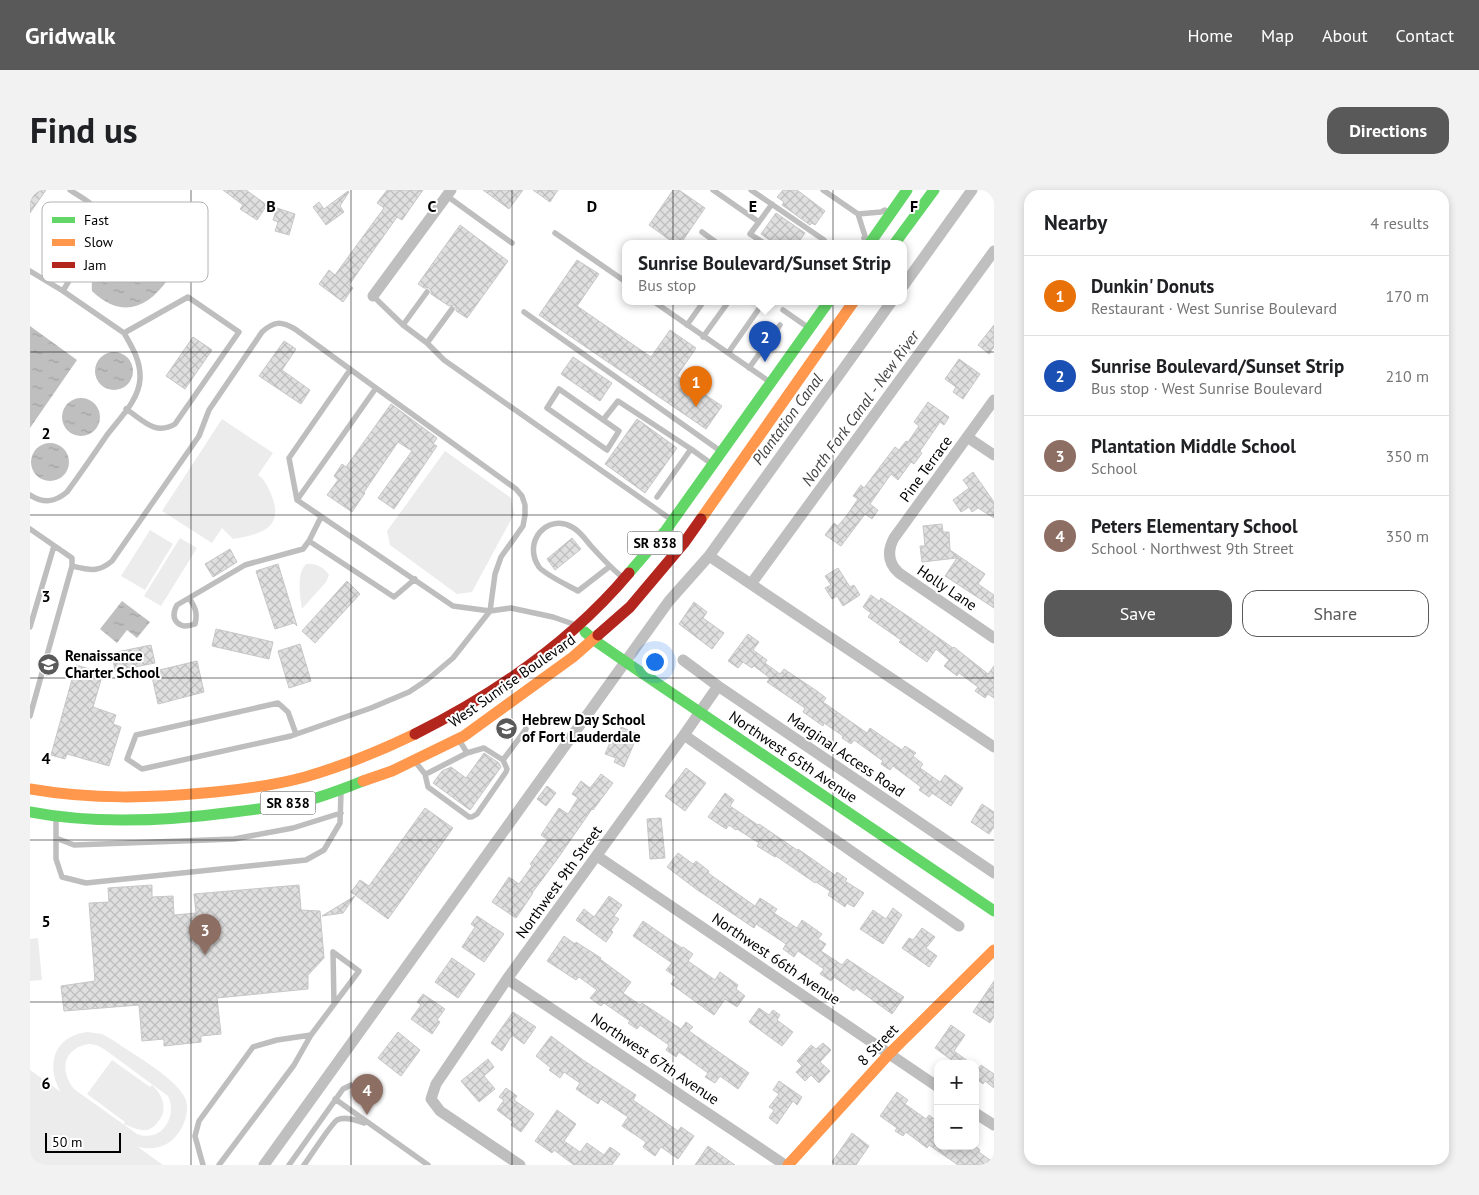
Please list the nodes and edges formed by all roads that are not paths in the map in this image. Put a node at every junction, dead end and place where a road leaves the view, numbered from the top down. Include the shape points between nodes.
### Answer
1 (70, 190) edge
2 (713, 190) edge
3 (751, 190) edge
4 (823, 190) edge
5 (907, 190) edge
6 (934, 190) edge
7 (449, 193) edge
8 (86, 202) edge
9 (772, 204) junction
10 (898, 204) junction
11 (858, 214) junction
12 (759, 222) junction
13 (556, 232) dead end
14 (702, 232) dead end
15 (714, 240) edge
16 (759, 240) edge
17 (824, 240) dead end
18 (864, 240) edge
19 (872, 240) edge
20 (897, 240) edge
21 (512, 243) dead end
22 (30, 272) edge
23 (42, 279) edge
24 (622, 279) edge
25 (47, 282) edge
26 (68, 282) edge
27 (63, 291) junction
28 (427, 292) dead end
29 (373, 296) joint
30 (659, 305) edge
31 (701, 305) edge
32 (726, 305) edge
33 (826, 305) edge
34 (851, 305) edge
35 (452, 309) dead end
36 (758, 310) dead end
37 (783, 310) dead end
38 (524, 312) dead end
39 (403, 325) junction
40 (687, 325) junction
41 (780, 326) dead end
42 (810, 328) junction
43 (124, 333) junction
44 (703, 337) junction
45 (427, 343) junction
46 (728, 353) junction
47 (749, 368) junction
48 (350, 370) junction
49 (771, 383) junction
50 (376, 388) junction
51 (994, 400) edge
52 (126, 409) junction
53 (604, 420) junction
54 (967, 437) junction
55 (691, 450) junction
56 (722, 452) junction
57 (994, 455) edge
58 (713, 465) junction
59 (30, 495) edge
60 (657, 497) dead end
61 (297, 500) junction
62 (321, 516) junction
63 (673, 520) junction
64 (30, 530) edge
65 (309, 542) junction
66 (54, 546) junction
67 (890, 558) joint
68 (72, 566) junction
69 (610, 567) junction
70 (415, 579) junction
71 (624, 579) junction
72 (189, 598) junction
73 (490, 611) junction
74 (578, 626) junction
75 (30, 627) edge
76 (994, 638) edge
77 (594, 640) junction
78 (683, 660) dead end
79 (718, 686) junction
80 (486, 694) junction
81 (700, 712) junction
82 (30, 716) edge
83 (526, 729) dead end
84 (296, 734) junction
85 (684, 735) junction
86 (459, 738) junction
87 (467, 753) junction
88 (414, 760) junction
89 (503, 760) junction
90 (425, 774) junction
91 (30, 789) edge
92 (342, 789) junction
93 (58, 794) junction
94 (30, 812) edge
95 (340, 813) junction
96 (56, 816) junction
97 (56, 838) junction
98 (597, 856) junction
99 (994, 873) edge
100 (994, 911) edge
101 (960, 926) dead end
102 (994, 950) edge
103 (507, 979) junction
104 (334, 1004) junction
105 (311, 1036) junction
106 (889, 1054) junction
107 (934, 1084) edge
108 (351, 1085) dead end
109 (335, 1099) junction
110 (979, 1116) edge
111 (369, 1124) junction
112 (994, 1126) edge
113 (203, 1165) edge
114 (219, 1165) edge
115 (289, 1165) edge
116 (304, 1165) edge
117 (428, 1165) edge
118 (520, 1165) edge
119 (786, 1165) edge

1 - 8 lane
2 - 12 lane
3 - 9 lane
4 - 11 lane
5 - 10 main road
6 - 20 main road
7 - 21 lane
7 - 29 street
9 - 12 lane
9 - 17 lane
10 - 11 lane via 881,212
10 - 19 main road
11 - 18 lane
12 - 16 lane via 750,234
13 - 24 lane
14 - 15 lane
22 - 23 lane
25 - 27 lane
26 - 27 lane
27 - 43 lane
28 - 39 lane
29 - 39 lane
30 - 40 lane
31 - 40 lane
32 - 44 lane
33 - 42 main road, West Sunrise Boulevard / SR 838
34 - 77 main road, West Sunrise Boulevard / SR 838 via 684,543 630,607
35 - 45 lane
36 - 46 lane
37 - 42 lane
38 - 56 lane
39 - 45 lane
40 - 44 lane
41 - 47 lane
42 - 49 main road, West Sunrise Boulevard / SR 838
43 - 52 lane via 139,363 140,380 137,392
43 - 52 lane via 188,297 239,332 175,424 156,429
44 - 46 lane
45 - 63 lane via 444,360
46 - 47 lane
47 - 49 lane
48 - 50 lane
48 - 61 lane via 289,458
48 - 68 lane via 287,324 270,324 209,410 199,436 112,560 96,570
49 - 56 main road, West Sunrise Boulevard / SR 838
50 - 61 lane
50 - 73 lane via 522,496 525,506 523,526 501,557
51 - 54 street, Pine Terrace
52 - 59 lane via 67,492 60,498 43,502
53 - 53 lane via 559,389 547,408 607,450 619,430
53 - 55 lane via 618,401
54 - 57 street
54 - 67 street, Pine Terrace via 894,538
55 - 58 lane
55 - 60 lane
56 - 58 main road, West Sunrise Boulevard / SR 838
58 - 63 main road, West Sunrise Boulevard / SR 838
61 - 62 lane
62 - 65 lane
62 - 70 lane
63 - 71 main road, West Sunrise Boulevard / SR 838
64 - 66 lane
65 - 70 lane via 394,598
65 - 72 lane via 303,549 245,565
66 - 68 lane via 72,558
66 - 75 lane
67 - 76 street, Holly Lane via 899,573
68 - 82 lane
69 - 69 lane via 579,531 562,523 543,529 533,544 533,555 541,569 578,591
69 - 71 lane
70 - 73 lane via 453,606
71 - 74 main road, West Sunrise Boulevard / SR 838
72 - 72 lane via 177,605 173,612 179,625 187,627 195,624 197,616
73 - 74 lane via 511,608
73 - 84 lane via 453,658 409,692
74 - 77 main road, Northwest 65th Avenue
74 - 80 main road, West Sunrise Boulevard / SR 838 via 515,676
77 - 81 main road, Northwest 65th Avenue
77 - 86 main road, West Sunrise Boulevard / SR 838
78 - 79 street, Marginal Access Road
79 - 81 street, Northwest 9th Street
79 - 99 street, Marginal Access Road
80 - 88 main road via 476,711 423,740
80 - 93 main road, West Sunrise Boulevard / SR 838 via 452,716 382,750 305,777 254,788 185,795 115,798
81 - 85 street, Northwest 9th Street
81 - 100 main road, Northwest 65th Avenue
83 - 89 lane
84 - 84 lane via 142,769 127,759 136,735 278,702 288,712
85 - 98 street, Northwest 9th Street
85 - 101 street
86 - 87 lane
86 - 88 main road, West Sunrise Boulevard / SR 838
87 - 89 lane via 484,748
87 - 90 lane
88 - 90 lane
88 - 92 main road, West Sunrise Boulevard / SR 838
89 - 90 lane via 506,772 472,818 428,787
91 - 93 main road, West Sunrise Boulevard / SR 838
92 - 95 lane
92 - 96 main road, West Sunrise Boulevard / SR 838 via 316,798 260,809 192,818 116,821
93 - 96 main road
94 - 96 main road, West Sunrise Boulevard / SR 838
95 - 97 lane via 293,828 234,839 74,845
95 - 97 lane via 340,823 324,850 306,860 86,883 62,877 56,859
96 - 97 lane
98 - 103 street, Northwest 9th Street
98 - 106 street, Northwest 66th Avenue
102 - 106 main road, 8 Street
103 - 118 street, Northwest 9th Street via 436,1084 431,1099 440,1111
103 - 119 street, Northwest 67th Avenue
104 - 104 lane via 332,968 333,952 359,971
104 - 105 lane
105 - 113 lane via 253,1047 199,1121 195,1136
105 - 114 lane via 294,1065
106 - 107 street, Northwest 66th Avenue
106 - 119 main road, 8 Street
108 - 109 lane
109 - 111 lane
109 - 115 lane
110 - 112 street
111 - 116 lane via 349,1118 337,1120
111 - 117 lane

